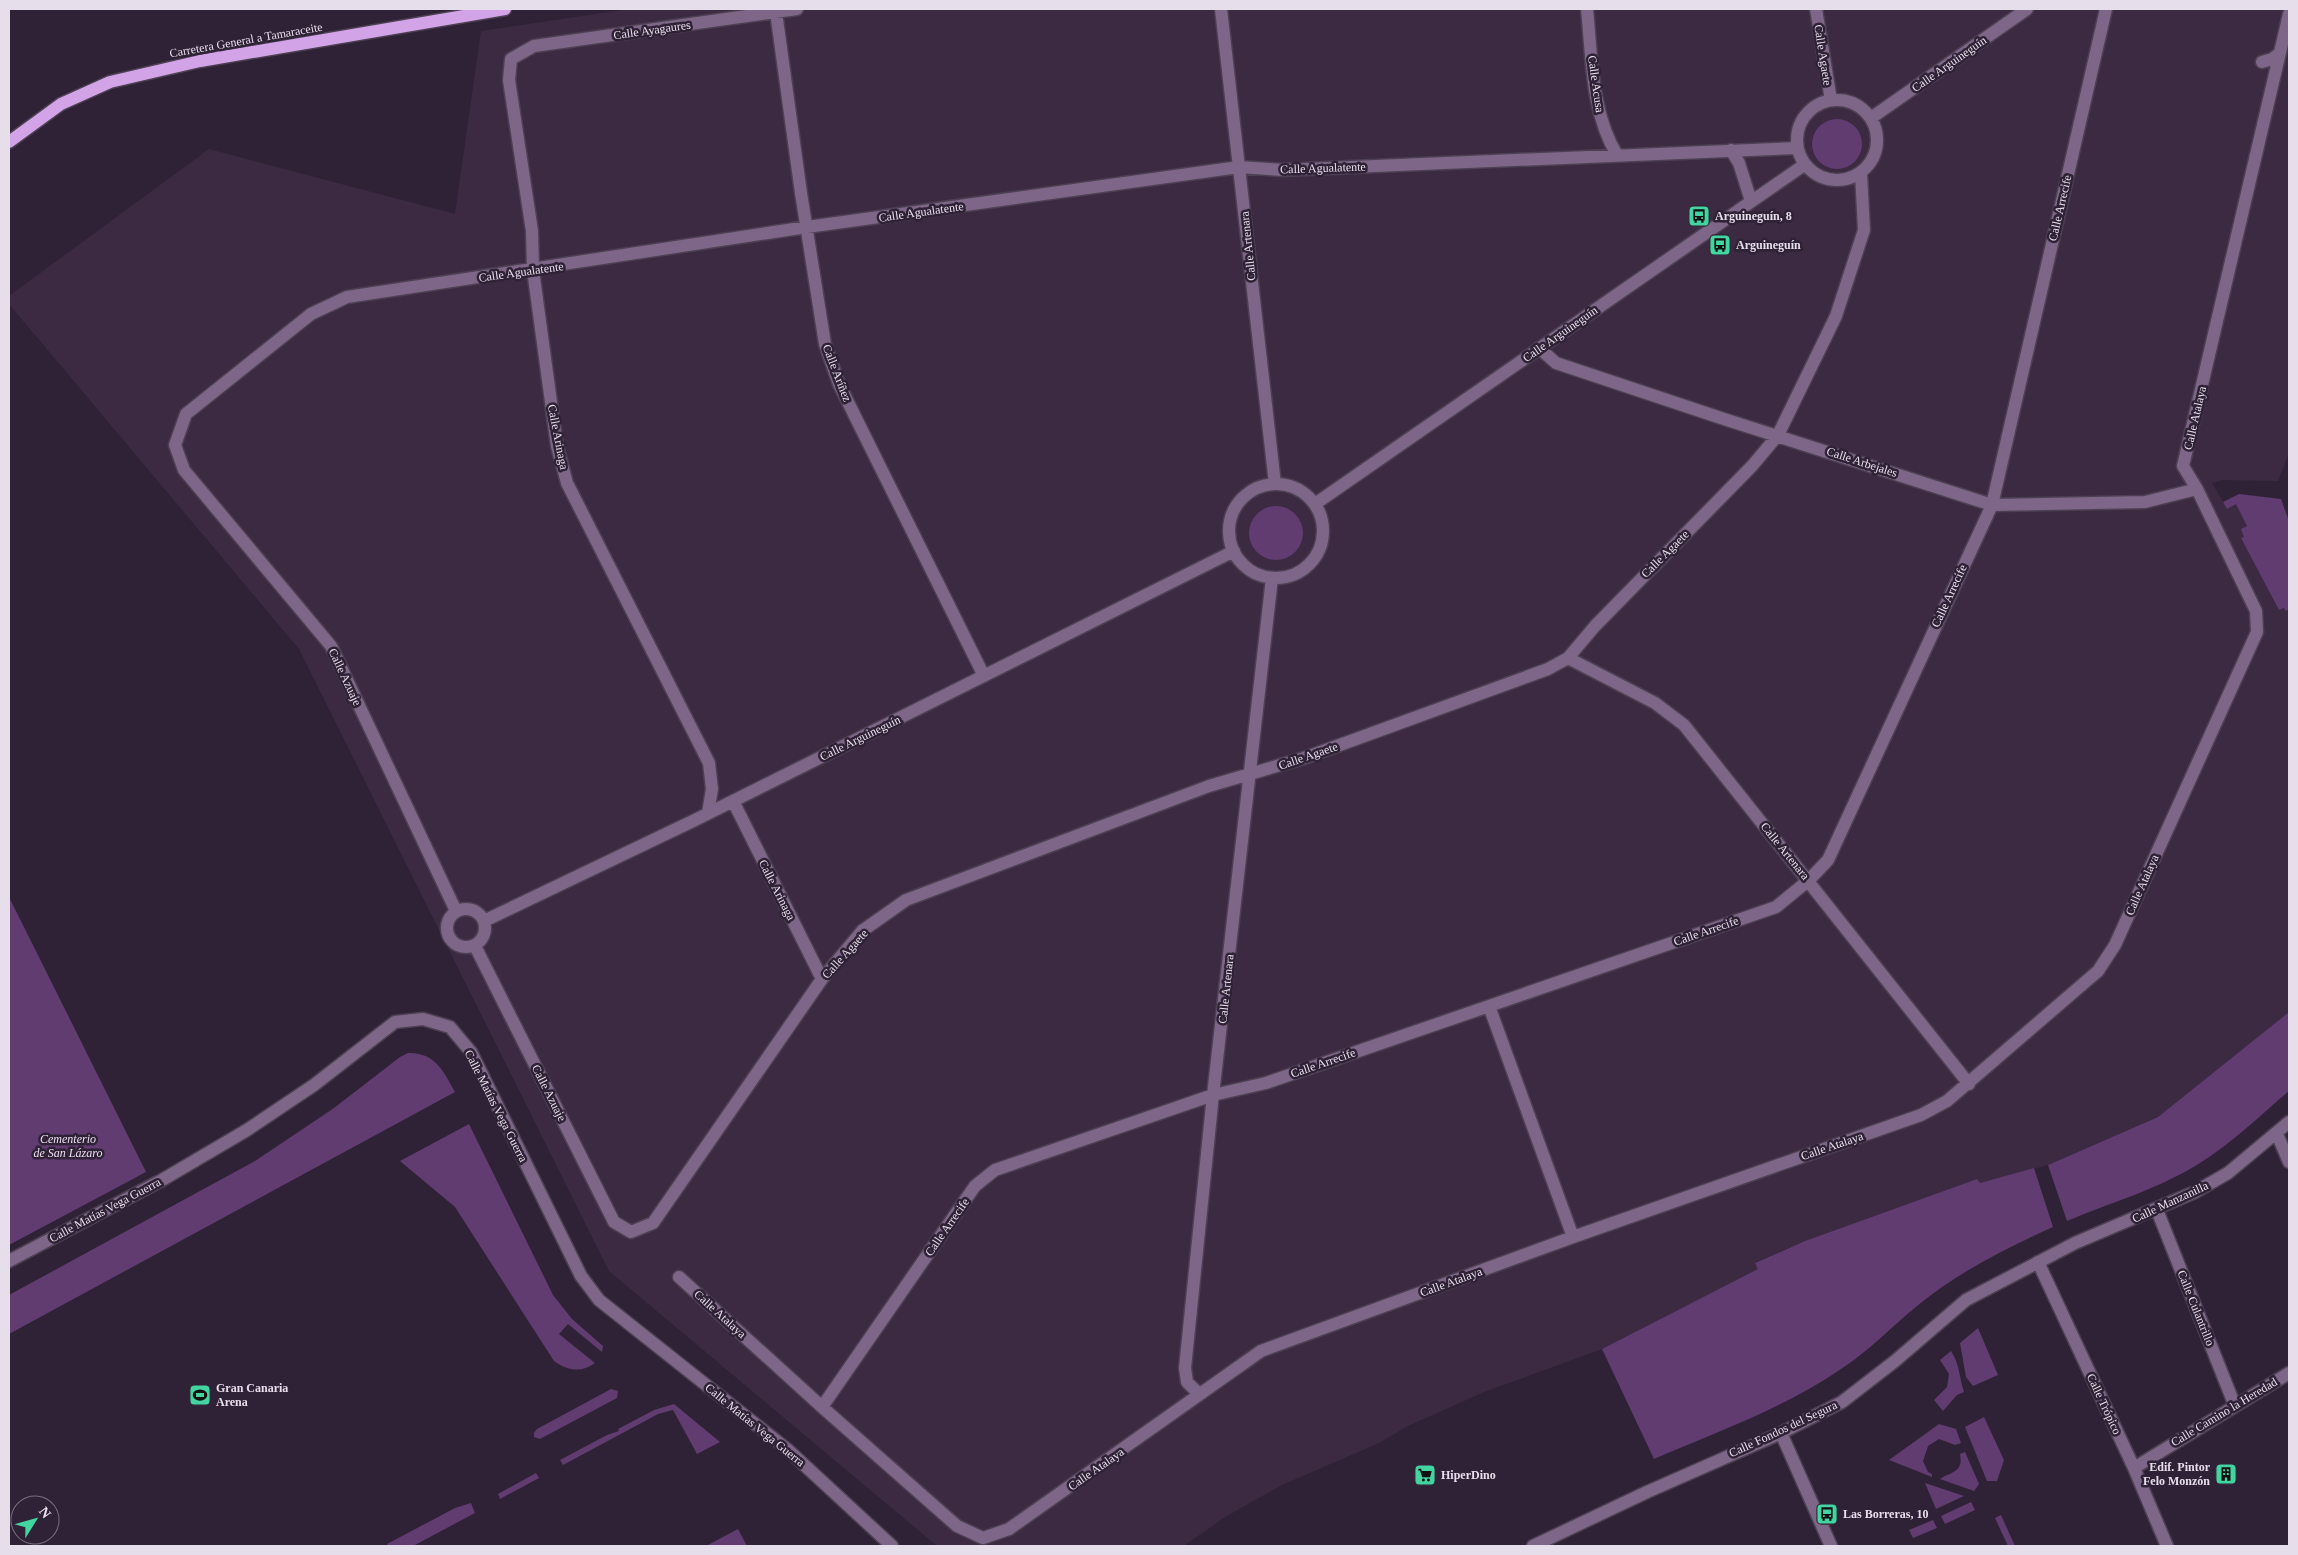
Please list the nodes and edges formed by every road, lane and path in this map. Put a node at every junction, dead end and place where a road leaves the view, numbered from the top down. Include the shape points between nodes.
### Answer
1 (504, 9) edge
2 (797, 9) edge
3 (1221, 9) edge
4 (1587, 9) edge
5 (1816, 9) edge
6 (2026, 9) edge
7 (2106, 9) edge
8 (776, 12) junction
9 (2289, 14) edge
10 (2280, 53) junction
11 (511, 59) joint
12 (2262, 62) dead end
13 (1831, 100) junction
14 (1871, 118) junction
15 (9, 142) edge
16 (1797, 148) junction
17 (1731, 150) junction
18 (1617, 155) junction
19 (1804, 165) junction
20 (1239, 167) junction
21 (1861, 173) junction
22 (1751, 201) junction
23 (807, 227) junction
24 (533, 270) junction
25 (1539, 348) junction
26 (1778, 435) junction
27 (175, 445) joint
28 (1275, 484) junction
29 (2197, 489) junction
30 (1315, 504) junction
31 (1992, 505) junction
32 (1234, 551) junction
33 (1272, 578) junction
34 (1568, 658) junction
35 (984, 676) junction
36 (1250, 775) junction
37 (733, 801) junction
38 (708, 813) junction
39 (1809, 880) junction
40 (456, 911) junction
41 (484, 921) junction
42 (475, 946) junction
43 (822, 979) junction
44 (1489, 1006) junction
45 (1969, 1084) junction
46 (1213, 1095) junction
47 (2289, 1122) edge
48 (2277, 1134) junction
49 (2289, 1162) edge
50 (2157, 1210) junction
51 (631, 1232) joint
52 (1573, 1237) junction
53 (9, 1261) edge
54 (2038, 1262) junction
55 (679, 1277) dead end
56 (2289, 1373) edge
57 (1199, 1394) junction
58 (2235, 1406) junction
59 (822, 1407) junction
60 (1780, 1432) junction
61 (2134, 1468) junction
62 (892, 1546) edge
63 (1533, 1546) edge
64 (1832, 1546) edge
65 (2167, 1546) edge

1 - 15 main road, Carretera General a Tamaraceite via 200,61 110,82 61,104
2 - 8 street, Calle Ayagaures
3 - 20 street, Calle Artenara
4 - 18 street, Calle Acusa via 1598,111 1606,138
5 - 13 street, Calle Agaete
6 - 14 street, Calle Arguineguín
7 - 31 street, Calle Arrecife
8 - 11 street, Calle Ayagaures via 534,46
8 - 23 street, Calle Aríñez
9 - 10 street, Calle Atalaya
10 - 12 street
10 - 29 street, Calle Atalaya via 2184,466
11 - 24 street, Calle Arinaga via 509,80 532,231
13 - 14 street via 1853,103
13 - 16 street via 1818,104 1800,122
14 - 21 street via 1876,130 1875,153
16 - 17 street, Calle Agualatente
16 - 19 street
17 - 18 street, Calle Agualatente
17 - 22 street via 1739,163
18 - 20 street, Calle Agualatente via 1283,170
19 - 21 street via 1825,179 1837,181
19 - 22 street, Calle Arguineguín
20 - 23 street, Calle Agualatente
20 - 28 street, Calle Artenara
21 - 26 street, Calle Agaete via 1864,230 1836,316
22 - 25 street, Calle Arguineguín
23 - 24 street, Calle Agualatente
23 - 35 street, Calle Aríñez via 825,344 839,384
24 - 27 street, Calle Agualatente via 348,297 311,314 186,414
24 - 38 street, Calle Arinaga via 557,446 567,483 709,763 712,789
25 - 26 street, Calle Arbejales via 1556,363
25 - 30 street, Calle Arguineguín
26 - 31 street, Calle Arbejales
26 - 34 street, Calle Agaete
27 - 40 street, Calle Azuaje via 184,470 331,646
28 - 30 street via 1290,486 1304,493
28 - 32 street via 1260,487 1246,495 1236,507 1230,521
29 - 31 street, Calle Arbejales via 2145,502
29 - 45 street, Calle Atalaya via 2256,611 2256,632 2115,944 2098,971
30 - 33 street via 1324,532 1314,560 1302,571 1288,577
31 - 39 street, Calle Arrecife via 1828,860
32 - 33 street via 1243,565 1256,574
32 - 35 street, Calle Arguineguín
33 - 36 street, Calle Artenara
34 - 36 street, Calle Agaete via 1521,679
34 - 39 street, Calle Artenara via 1656,703 1684,725
35 - 37 street, Calle Arguineguín
36 - 43 street, Calle Agaete via 1209,786 906,900 862,932
36 - 46 street, Calle Artenara
37 - 38 street, Calle Arguineguín
37 - 43 street, Calle Arinaga
38 - 41 street, Calle Arguineguín
39 - 44 street, Calle Arrecife via 1776,907
39 - 45 street, Calle Artenara
40 - 41 street via 469,909 481,915
40 - 42 street via 448,920 449,938 458,946
41 - 42 street via 485,932
42 - 51 street, Calle Azuaje via 614,1222
43 - 51 street, Calle Agaete via 653,1223
44 - 46 street, Calle Arrecife via 1266,1083
44 - 52 street
45 - 52 street, Calle Atalaya via 1921,1115
46 - 57 street, Calle Artenara via 1185,1368 1187,1382
46 - 59 street, Calle Arrecife via 995,1170 975,1186
47 - 48 street, Calle Manzanilla
48 - 49 street
48 - 50 street, Calle Manzanilla via 2228,1173
50 - 54 street, Calle Manzanilla via 2075,1243
50 - 58 street, Calle Culantrillo
52 - 57 street, Calle Atalaya via 1260,1351
53 - 62 street, Calle Matías Vega Guerra via 162,1180 247,1130 314,1085 395,1022 423,1019 450,1027 471,1052 581,1276 599,1300 788,1450
54 - 60 street, Calle Fondos del Segura via 1966,1300 1896,1361 1842,1402
54 - 61 street, Calle Trópico
55 - 59 street, Calle Atalaya
56 - 58 street, Calle Camino la Heredad
57 - 59 street, Calle Atalaya via 1009,1529 983,1538 957,1526
58 - 61 street, Calle Camino la Heredad
60 - 63 street, Calle Fondos del Segura
60 - 64 street
61 - 65 street, Calle Trópico

